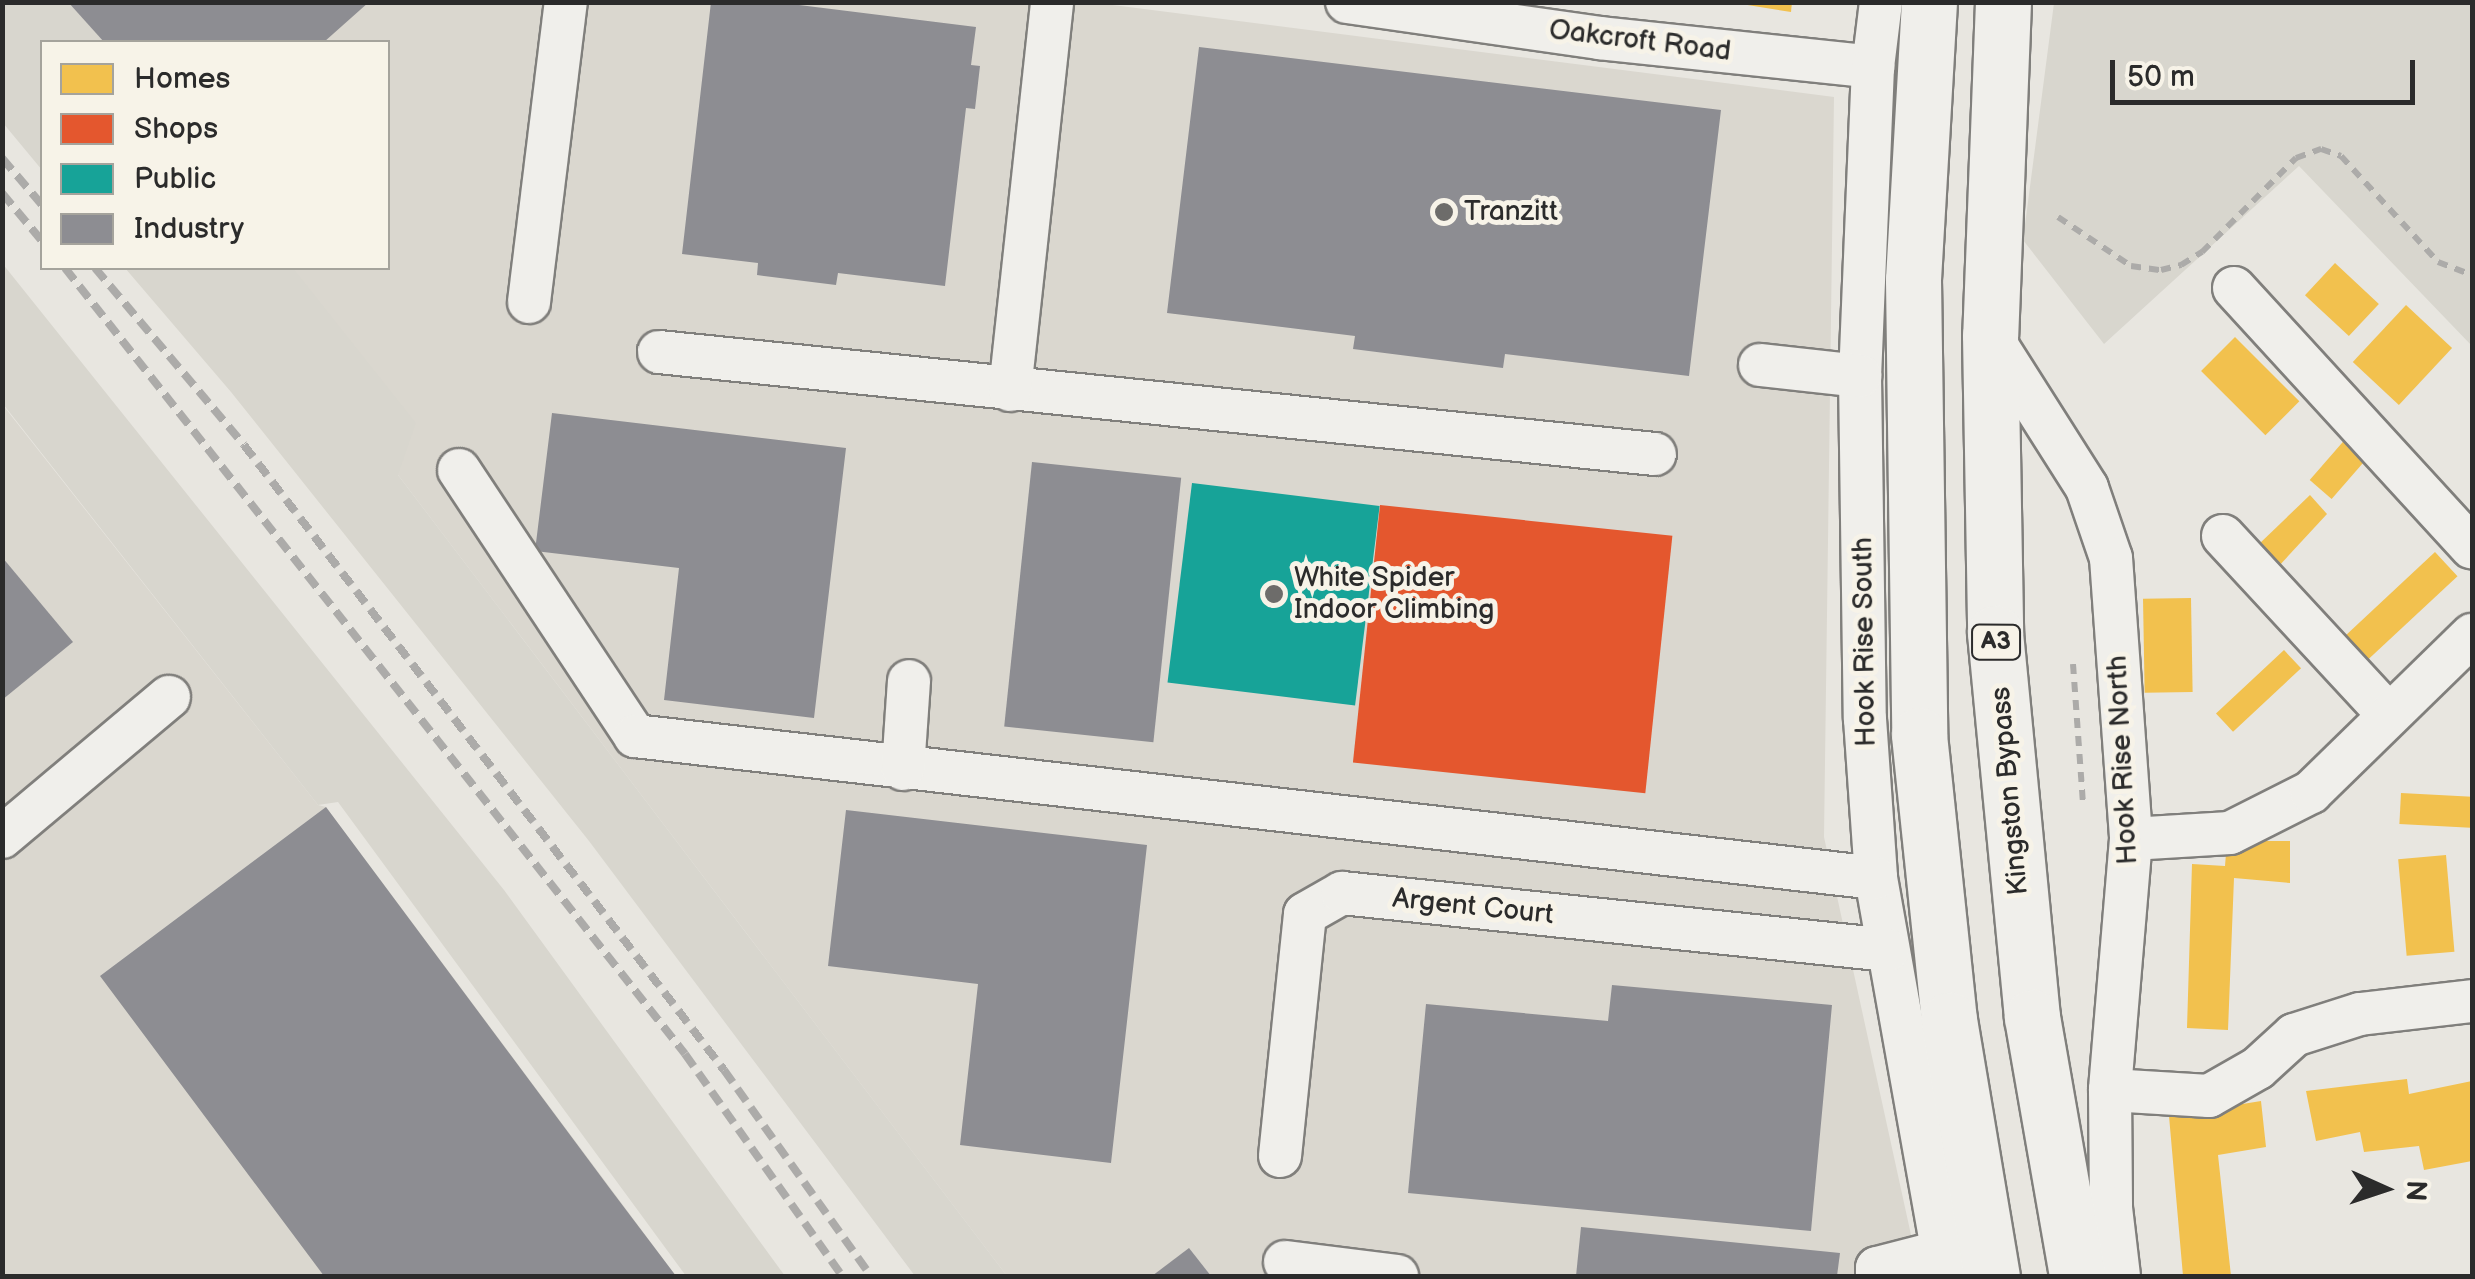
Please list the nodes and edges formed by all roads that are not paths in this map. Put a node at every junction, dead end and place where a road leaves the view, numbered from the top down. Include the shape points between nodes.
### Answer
1 (566, 2) edge
2 (1052, 2) edge
3 (1348, 2) edge
4 (1881, 2) edge
5 (1929, 2) edge
6 (2002, 2) edge
7 (1601, 20) edge
8 (1873, 67) junction
9 (2234, 288) dead end
10 (529, 302) dead end
11 (1990, 335) junction
12 (660, 352) dead end
13 (1760, 365) dead end
14 (1860, 376) junction
15 (1010, 390) junction
16 (1655, 454) dead end
17 (460, 470) dead end
18 (2223, 536) dead end
19 (2472, 548) edge
20 (2472, 635) edge
21 (909, 681) dead end
22 (169, 696) dead end
23 (2388, 714) junction
24 (904, 768) junction
25 (2, 837) edge
26 (2132, 839) junction
27 (1876, 878) junction
28 (1888, 950) junction
29 (2472, 1002) edge
30 (2110, 1090) junction
31 (1280, 1156) dead end
32 (1285, 1262) dead end
33 (1945, 1264) edge
34 (1398, 1276) edge
35 (1876, 1276) edge
36 (1992, 1276) edge
37 (2077, 1276) edge
38 (2118, 1276) edge

1 - 10 street
2 - 15 street
3 - 7 street, Oakcroft Road
4 - 8 street, Hook Rise South
5 - 36 highway via 1912,280 1919,735 1948,1020
6 - 11 highway, Kingston Bypass / A3
7 - 8 street, Oakcroft Road
8 - 14 street, Hook Rise South
9 - 19 street
11 - 26 street, Hook Rise North via 2087,488 2111,558
11 - 37 highway, Kingston Bypass / A3 via 1995,634 2032,1017
12 - 15 street
13 - 14 street
14 - 27 street, Hook Rise South via 1865,718
15 - 16 street
17 - 24 street via 635,736
18 - 23 street
20 - 23 street
21 - 24 street
22 - 25 street
23 - 26 street via 2311,792 2230,833
24 - 27 street
26 - 30 street, Hook Rise North
27 - 28 street, Hook Rise South
28 - 31 street, Argent Court via 1342,893 1304,914
28 - 33 street, Hook Rise South
29 - 30 street via 2360,1014 2294,1035 2258,1068 2209,1096
30 - 38 street, Hook Rise North
32 - 34 street
33 - 35 street via 1877,1268

